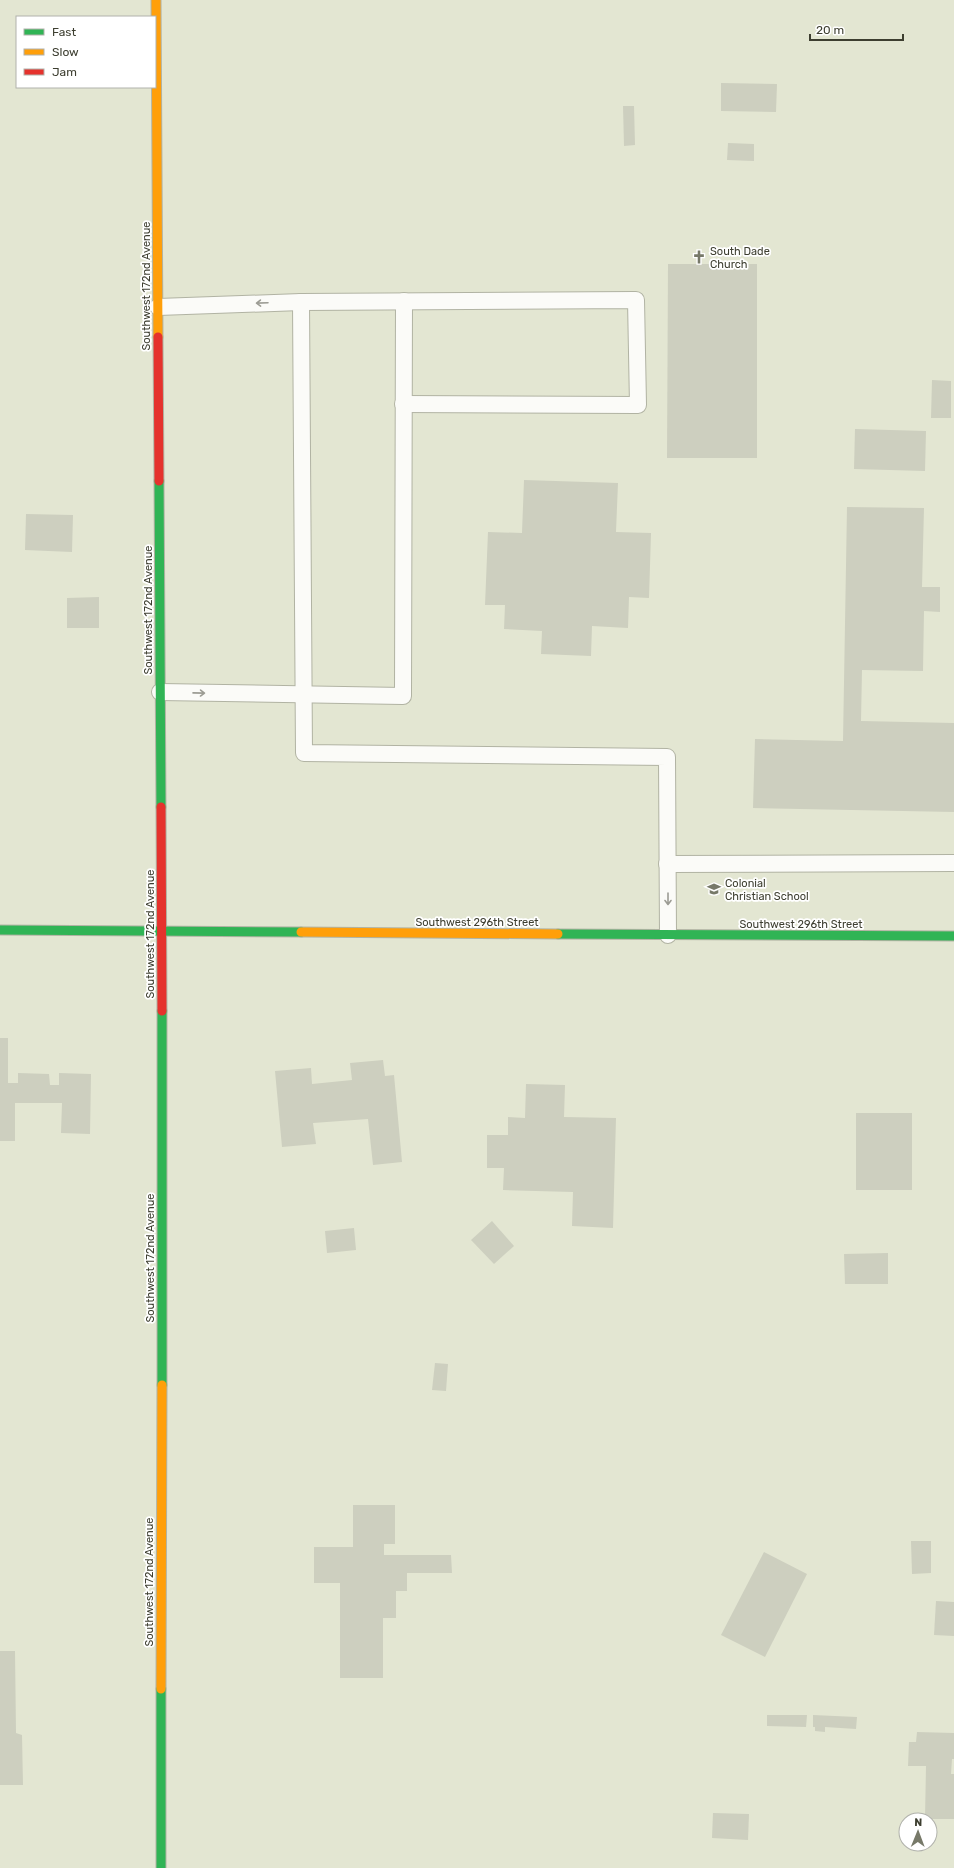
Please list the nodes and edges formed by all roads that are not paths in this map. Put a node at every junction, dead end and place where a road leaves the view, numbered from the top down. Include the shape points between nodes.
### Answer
1 (156, 0) edge
2 (404, 301) junction
3 (301, 302) junction
4 (158, 307) junction
5 (403, 404) junction
6 (160, 692) junction
7 (304, 695) junction
8 (954, 863) edge
9 (667, 864) junction
10 (0, 930) edge
11 (162, 932) junction
12 (668, 935) junction
13 (954, 936) edge
14 (160, 1868) edge

1 - 4 street, Southwest 172nd Avenue
2 - 3 lane
2 - 5 lane
2 - 5 lane via 636,300 638,405
3 -> 4 lane
3 - 7 lane
4 - 6 street, Southwest 172nd Avenue
5 - 7 lane via 403,696
6 -> 7 lane
6 - 11 street, Southwest 172nd Avenue
7 - 9 lane via 304,753 667,757
8 - 9 lane
9 -> 12 lane
10 - 11 street, Southwest 296th Street
11 - 12 street, Southwest 296th Street
11 - 14 street, Southwest 172nd Avenue
12 - 13 street, Southwest 296th Street

